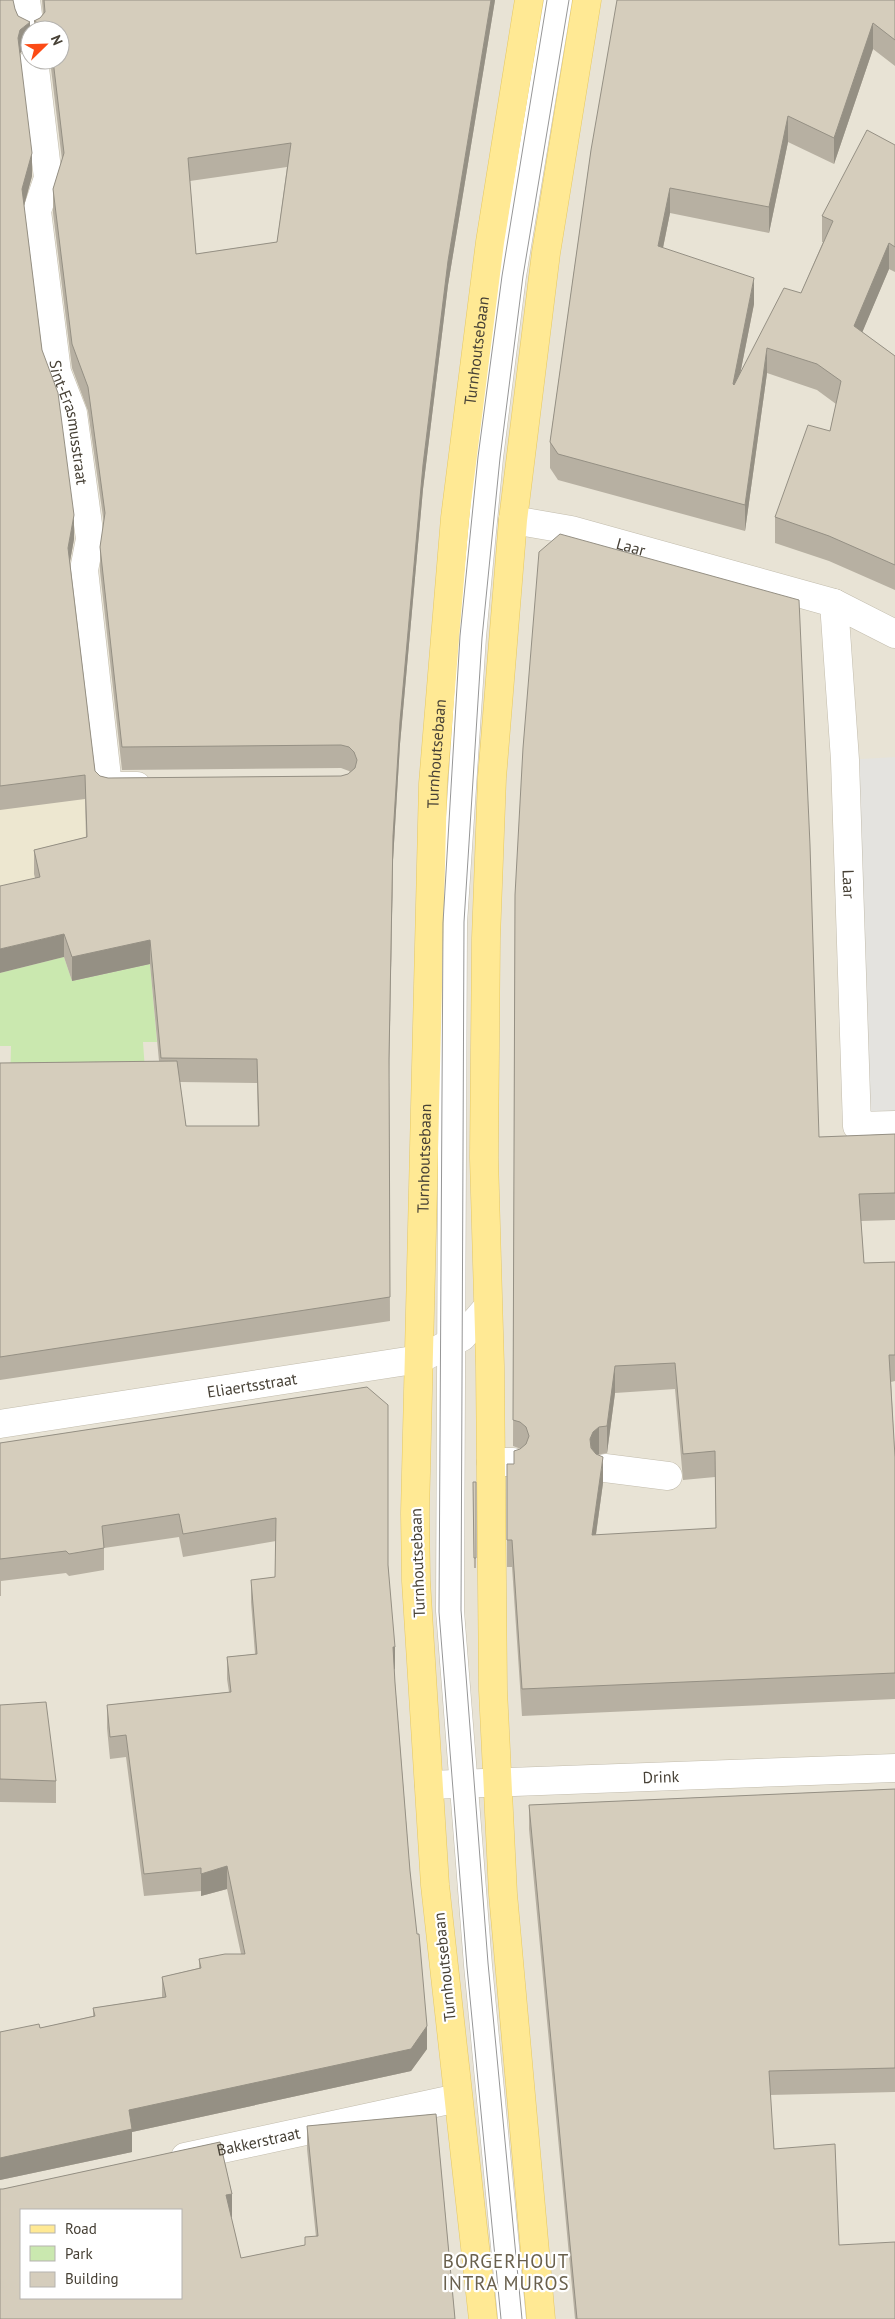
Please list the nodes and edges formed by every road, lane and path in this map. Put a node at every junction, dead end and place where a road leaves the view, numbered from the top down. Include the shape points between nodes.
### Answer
1 (26, 0) edge
2 (529, 0) edge
3 (558, 0) edge
4 (587, 0) edge
5 (29, 20) edge
6 (35, 70) edge
7 (513, 520) junction
8 (834, 603) junction
9 (895, 634) edge
10 (166, 786) edge
11 (895, 1125) edge
12 (487, 1308) junction
13 (451, 1342) junction
14 (420, 1359) junction
15 (451, 1374) junction
16 (0, 1424) edge
17 (605, 1468) edge
18 (668, 1476) dead end
19 (895, 1768) edge
20 (497, 1782) junction
21 (464, 1784) junction
22 (429, 1785) junction
23 (458, 2098) junction
24 (156, 2163) edge
25 (483, 2319) edge
26 (512, 2319) edge
27 (541, 2319) edge

1 - 5 street
2 - 14 main road, Turnhoutsebaan via 490,242 455,518 433,784
3 - 13 street via 501,359 471,646 453,923
4 - 7 main road via 546,253
6 - 10 street, Sint-Erasmusstraat via 48,178 36,211 57,372 73,413 90,539 84,570 108,786
7 - 8 street, Laar via 571,530
7 - 12 main road via 492,778 486,938 484,1158
8 - 9 street, Laar
8 - 11 street, Laar via 845,760 857,1126
12 - 13 street, Eliaertsstraat via 462,1337
12 - 20 main road via 502,1462 493,1690
13 - 14 street, Eliaertsstraat
13 - 15 street
14 - 15 street
14 - 16 street, Eliaertsstraat
14 - 22 main road, Turnhoutsebaan via 416,1542
15 - 21 street via 450,1611
17 - 18 street
19 - 20 street, Drink
20 - 21 street, Drink
20 - 27 main road via 503,1894
21 - 22 street, Drink
21 - 26 street via 484,2041
22 - 23 main road, Turnhoutsebaan via 435,1885
23 - 24 street, Bakkerstraat
23 - 25 main road, Turnhoutsebaan

